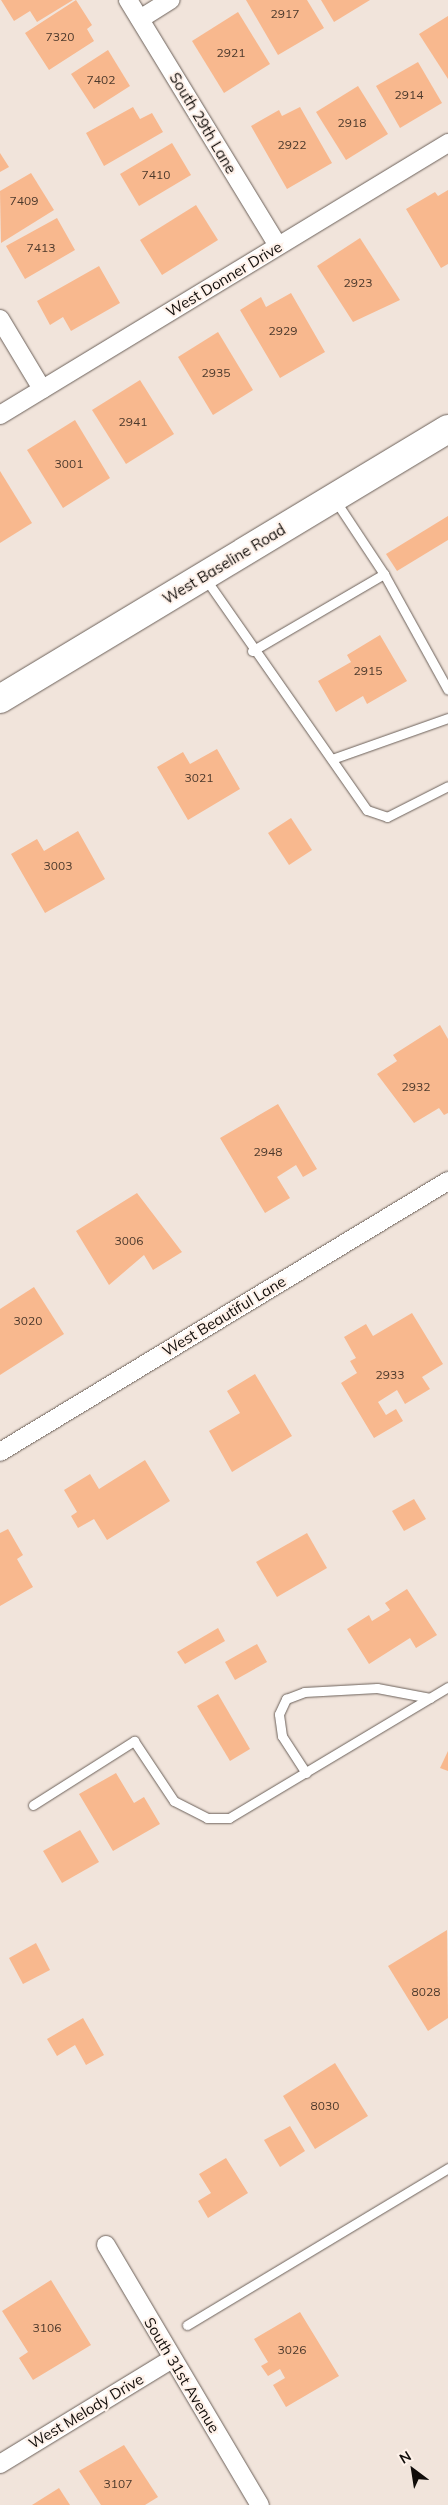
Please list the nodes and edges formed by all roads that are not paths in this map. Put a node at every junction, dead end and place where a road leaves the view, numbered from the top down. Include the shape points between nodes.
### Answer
1 (128, 0) edge
2 (170, 0) edge
3 (140, 19) junction
4 (448, 144) edge
5 (278, 246) junction
6 (0, 319) edge
7 (42, 389) junction
8 (0, 415) edge
9 (448, 429) edge
10 (334, 498) junction
11 (384, 574) junction
12 (204, 576) junction
13 (252, 651) junction
14 (448, 690) edge
15 (0, 699) edge
16 (448, 718) edge
17 (332, 759) junction
18 (448, 786) edge
19 (448, 1181) edge
20 (0, 1452) edge
21 (448, 1687) edge
22 (430, 1698) junction
23 (306, 1773) junction
24 (33, 1805) dead end
25 (448, 2168) edge
26 (106, 2245) dead end
27 (187, 2325) dead end
28 (172, 2359) junction
29 (0, 2464) edge
30 (260, 2505) edge

1 - 3 street, South 29th Lane
2 - 3 street
3 - 5 street, South 29th Lane
4 - 5 street, West Donner Drive
5 - 7 street, West Donner Drive
6 - 7 street
7 - 8 street, West Donner Drive
9 - 10 main road, West Baseline Road
10 - 11 lane
10 - 12 main road, West Baseline Road
11 - 13 lane
11 - 14 lane
12 - 13 lane
12 - 15 main road, West Baseline Road
13 - 17 lane
16 - 17 lane
17 - 18 lane via 368,810 387,817
19 - 20 street, West Beautiful Lane
21 - 22 lane
22 - 23 lane
22 - 23 lane via 377,1688 304,1692 286,1699 279,1714 282,1736
23 - 24 lane via 229,1818 207,1818 174,1801 134,1742
25 - 27 lane
26 - 28 street, South 31st Avenue
28 - 29 street, West Melody Drive
28 - 30 street, South 31st Avenue

